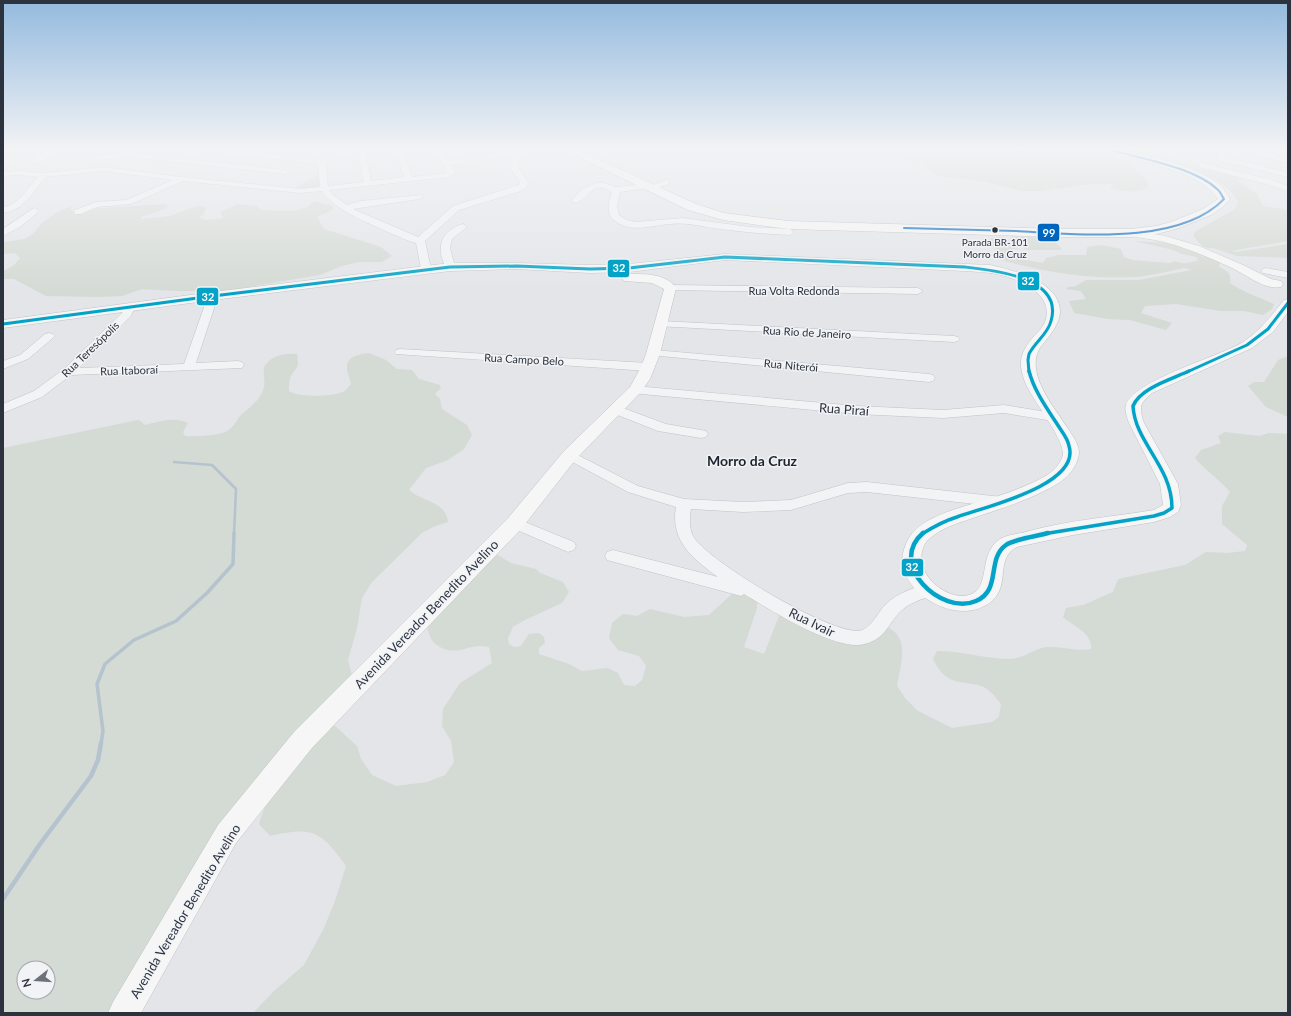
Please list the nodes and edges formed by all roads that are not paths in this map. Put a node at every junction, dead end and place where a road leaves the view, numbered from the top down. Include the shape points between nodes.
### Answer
1 (27, 196) edge
2 (139, 196) edge
3 (307, 196) edge
4 (496, 196) edge
5 (579, 196) edge
6 (615, 196) edge
7 (669, 196) edge
8 (1223, 196) edge
9 (330, 197) joint
10 (419, 197) dead end
11 (575, 202) dead end
12 (346, 208) junction
13 (5, 210) edge
14 (34, 211) dead end
15 (78, 212) dead end
16 (1175, 225) junction
17 (463, 227) dead end
18 (790, 232) dead end
19 (3, 233) edge
20 (1131, 233) junction
21 (420, 240) junction
22 (1195, 248) junction
23 (450, 267) junction
24 (426, 269) junction
25 (590, 269) junction
26 (1266, 271) dead end
27 (1285, 287) edge
28 (670, 288) junction
29 (918, 291) dead end
30 (213, 296) junction
31 (130, 307) junction
32 (3, 324) edge
33 (660, 324) junction
34 (49, 336) dead end
35 (954, 339) dead end
36 (400, 352) dead end
37 (652, 360) junction
38 (3, 365) edge
39 (238, 365) dead end
40 (189, 367) junction
41 (68, 372) junction
42 (928, 378) dead end
43 (635, 390) junction
44 (6, 406) edge
45 (615, 409) junction
46 (1053, 417) junction
47 (701, 434) dead end
48 (570, 455) junction
49 (1002, 502) junction
50 (684, 504) junction
51 (515, 523) junction
52 (568, 546) dead end
53 (613, 556) dead end
54 (928, 590) junction
55 (754, 592) junction
56 (124, 1013) edge

1 - 13 street via 22,202
2 - 15 street via 128,202 96,205
3 - 9 street
4 - 21 street via 456,208
5 - 11 street
6 - 18 street via 614,215 627,224 682,221
7 - 20 highway via 692,207 723,216 788,225
8 - 16 highway via 1220,204 1207,212
9 - 12 street
10 - 12 street
12 - 21 street
14 - 19 street
16 - 20 highway
16 - 22 main road via 1178,235
17 - 23 street via 446,239
20 - 22 main road
21 - 24 street
22 - 27 main road via 1267,282
23 - 24 main road
23 - 25 main road
24 - 30 main road
25 - 28 main road via 595,277 653,278
25 - 46 main road via 629,268 725,257 965,267 1007,273 1043,290 1053,304 1051,323 1032,348 1027,366
26 - 27 street
27 - 54 main road via 1268,329 1247,345 1147,390 1137,398 1133,407 1136,420 1168,483 1173,497 1172,508 1154,516 1038,535 1010,543 998,553 991,590 975,602 959,603 941,599
28 - 29 street, Rua Volta Redonda
28 - 33 main road, Avenida Vereador Benedito Avelino
30 - 31 main road
30 - 40 street
31 - 32 main road
31 - 41 street, Rua Teresópolis via 127,314
33 - 35 street, Rua Rio de Janeiro
33 - 37 main road, Avenida Vereador Benedito Avelino
34 - 38 street via 24,357
36 - 37 street, Rua Campo Belo
37 - 42 street, Rua Niterói
37 - 43 main road, Avenida Vereador Benedito Avelino
39 - 40 street, Rua Itaboraí
40 - 41 street, Rua Itaboraí
41 - 44 street, Rua Teresópolis via 38,394
43 - 45 main road, Avenida Vereador Benedito Avelino
43 - 46 street, Rua Piraí via 864,411 943,414 1004,409
45 - 47 street via 663,428
45 - 48 main road, Avenida Vereador Benedito Avelino
46 - 49 main road via 1069,444 1071,456 1067,466 1060,475
48 - 50 street via 633,490
48 - 51 main road, Avenida Vereador Benedito Avelino
49 - 50 street via 867,486 848,488 791,505 743,507
49 - 54 main road via 937,525 922,534 915,544 912,570
50 - 55 street, Rua Ivair via 681,519 688,542 716,567
51 - 52 street
51 - 56 main road, Avenida Vereador Benedito Avelino via 303,740 228,834
53 - 55 street, Rua Ivair
54 - 55 street, Rua Ivair via 893,608 877,629 868,636 857,638 840,636 821,629

